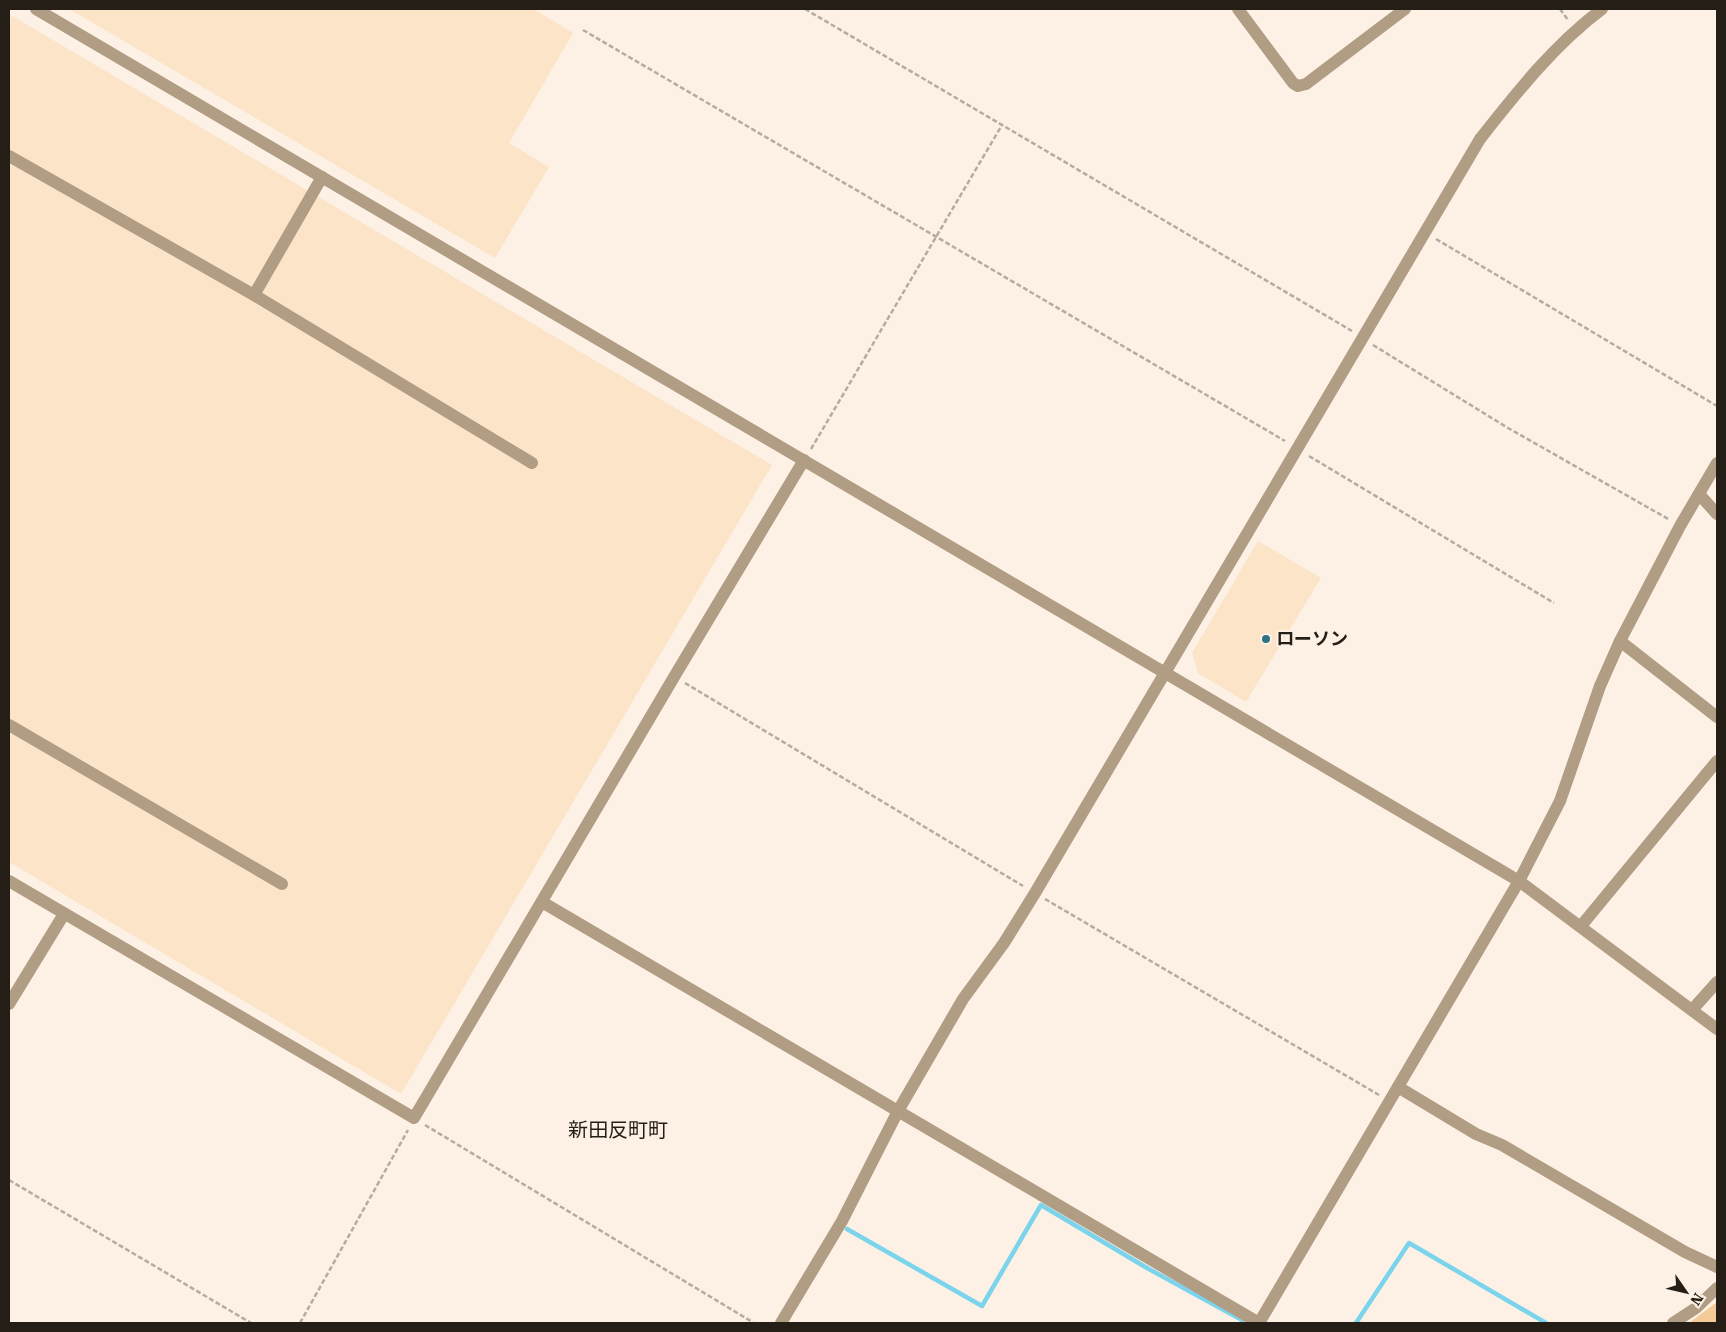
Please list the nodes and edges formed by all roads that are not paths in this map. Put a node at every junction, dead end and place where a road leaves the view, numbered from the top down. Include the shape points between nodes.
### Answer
1 (36, 9) edge
2 (1238, 9) edge
3 (1406, 9) edge
4 (1602, 9) edge
5 (9, 156) edge
6 (322, 177) junction
7 (254, 295) junction
8 (804, 460) junction
9 (532, 463) dead end
10 (1717, 463) edge
11 (1699, 494) junction
12 (1717, 514) edge
13 (1620, 641) junction
14 (1165, 672) junction
15 (1717, 717) edge
16 (9, 724) edge
17 (1717, 762) edge
18 (9, 881) edge
19 (1519, 881) junction
20 (282, 884) dead end
21 (542, 902) junction
22 (64, 914) junction
23 (1581, 926) junction
24 (1717, 982) edge
25 (9, 1004) edge
26 (1692, 1010) junction
27 (1717, 1029) edge
28 (1398, 1086) junction
29 (901, 1107) junction
30 (1717, 1266) edge
31 (1717, 1288) edge
32 (781, 1323) edge
33 (1259, 1323) edge
34 (1673, 1323) edge

1 - 6 street
2 - 3 street via 1298,86 1306,84
4 - 14 street via 1575,29 1519,90 1480,139
5 - 7 street
6 - 7 street
6 - 8 street
7 - 9 street
8 - 14 street
8 - 21 street
10 - 11 street
11 - 12 street
11 - 13 street
13 - 15 street
13 - 19 street via 1600,686 1560,801
14 - 19 street
14 - 29 street via 1035,893 963,1000
16 - 20 street
17 - 23 street
18 - 22 street
19 - 23 street
19 - 28 street
21 - 22 street via 414,1118
21 - 29 street
22 - 25 street
23 - 26 street
24 - 26 street
26 - 27 street
28 - 30 street via 1685,1252
28 - 33 street
29 - 32 street via 842,1221
29 - 33 street
31 - 34 street via 1696,1308

